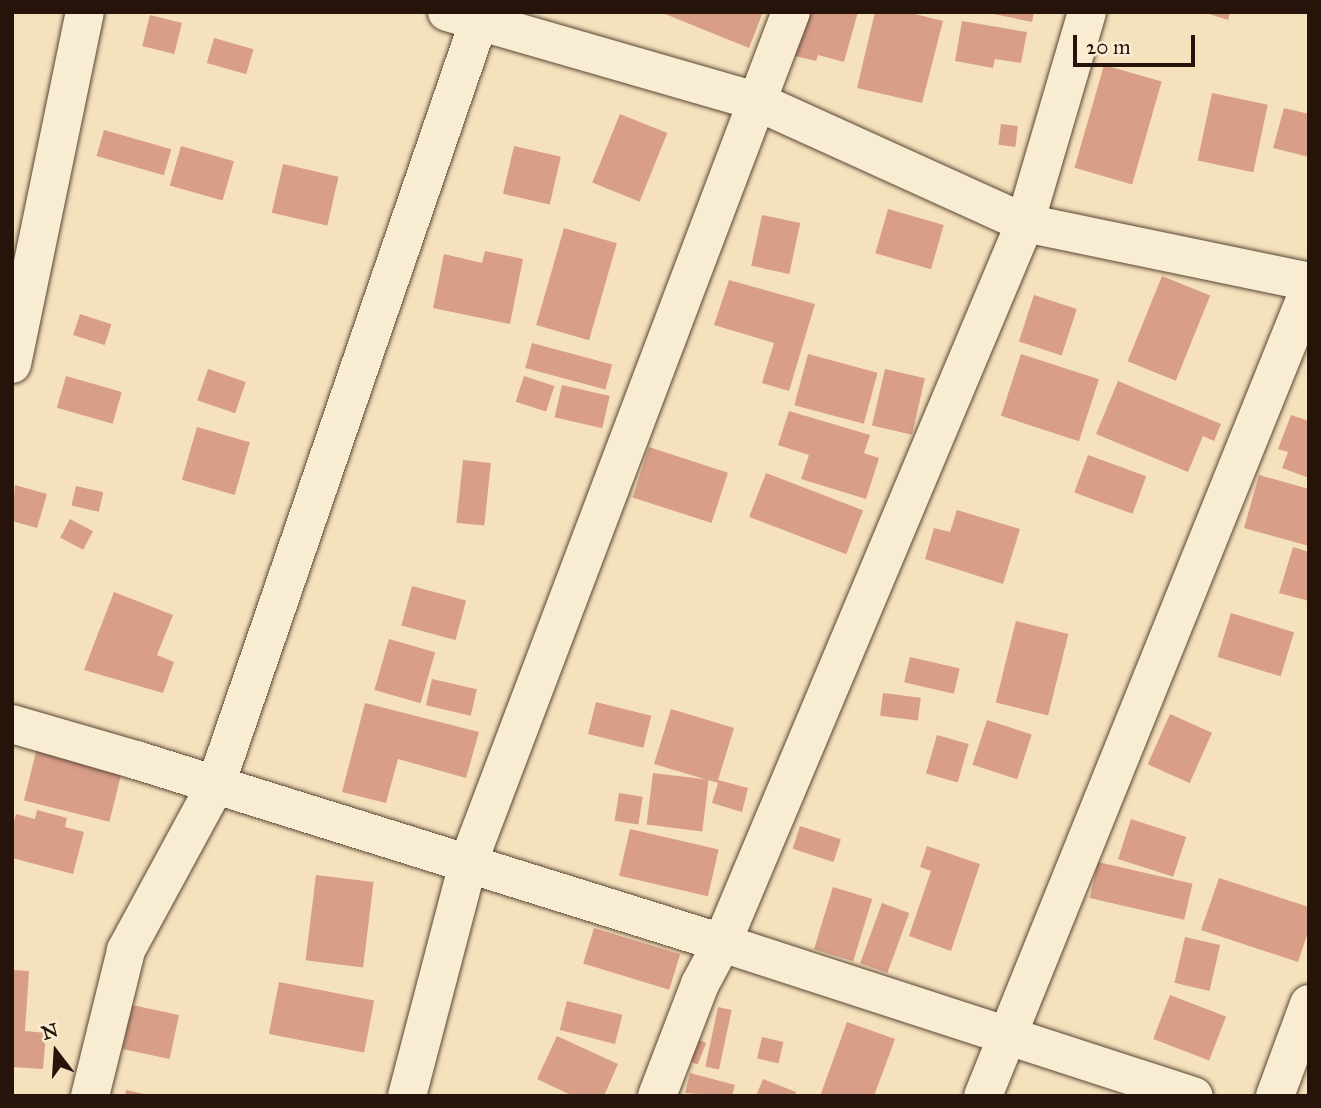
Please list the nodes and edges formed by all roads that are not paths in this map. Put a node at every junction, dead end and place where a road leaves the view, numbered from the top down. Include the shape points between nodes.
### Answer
1 (85, 12) edge
2 (791, 12) edge
3 (1087, 12) edge
4 (469, 15) edge
5 (758, 102) junction
6 (1024, 223) junction
7 (1309, 282) edge
8 (1309, 289) edge
9 (12, 364) edge
10 (12, 724) edge
11 (216, 785) junction
12 (468, 863) junction
13 (722, 943) junction
14 (1309, 1004) edge
15 (1008, 1035) junction
16 (90, 1096) edge
17 (407, 1096) edge
18 (657, 1096) edge
19 (983, 1096) edge
20 (1194, 1096) edge
21 (1275, 1096) edge

1 - 9 street
2 - 5 street
3 - 6 street
4 - 5 street
4 - 11 street
5 - 6 street
5 - 12 street
6 - 7 street
6 - 13 street
8 - 15 street
10 - 11 street
11 - 12 street
11 - 16 street via 126,950
12 - 13 street
12 - 17 street
13 - 15 street
13 - 18 street via 700,984
14 - 21 street
15 - 19 street
15 - 20 street

